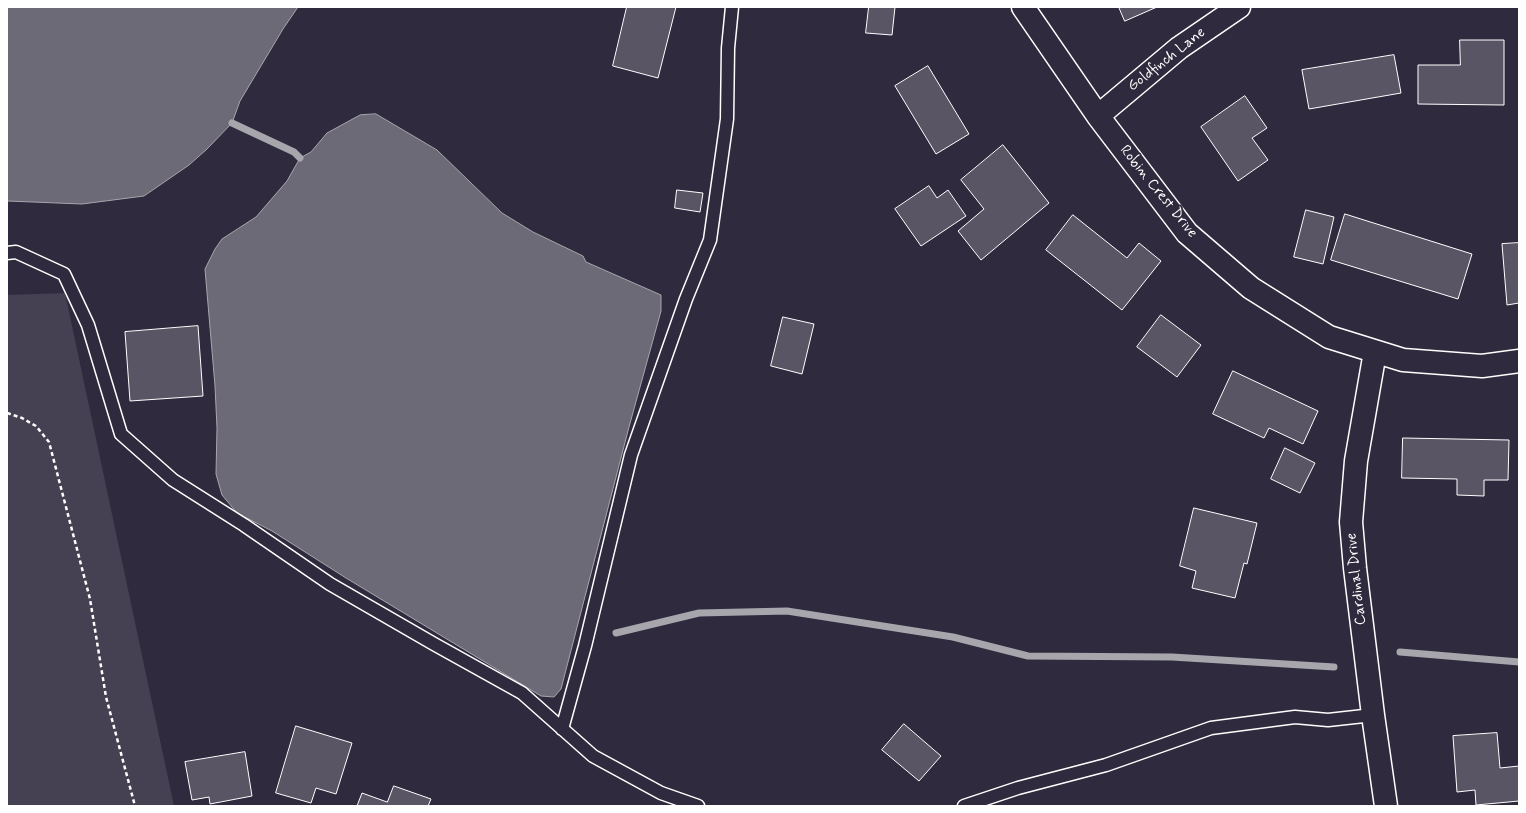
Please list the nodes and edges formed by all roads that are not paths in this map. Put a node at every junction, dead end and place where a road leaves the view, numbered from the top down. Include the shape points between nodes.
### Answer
1 (732, 7) edge
2 (1023, 7) edge
3 (1239, 7) edge
4 (1098, 116) junction
5 (7, 253) edge
6 (1376, 352) junction
7 (1519, 361) edge
8 (1373, 715) junction
9 (562, 729) junction
10 (698, 806) edge
11 (964, 806) edge
12 (1386, 806) edge

1 - 9 lane via 728,48 728,119 710,240 686,299 631,455 585,646
2 - 4 street, Robin Crest Drive
3 - 4 street, Goldfinch Lane via 1179,48
4 - 6 street, Robin Crest Drive via 1187,233 1251,288 1329,337
5 - 9 lane via 16,252 64,274 88,325 121,434 174,480 330,584 522,693
6 - 7 street, Robin Crest Drive via 1402,360 1482,366
6 - 8 street, Cardinal Drive via 1356,460 1351,522
8 - 11 lane via 1328,720 1295,717 1211,728 1106,765 1018,788
8 - 12 street, Cardinal Drive
9 - 10 lane via 593,756 661,793

